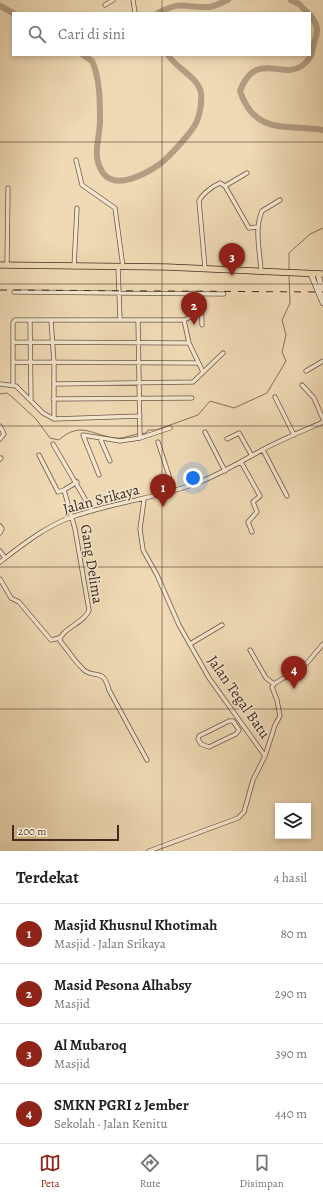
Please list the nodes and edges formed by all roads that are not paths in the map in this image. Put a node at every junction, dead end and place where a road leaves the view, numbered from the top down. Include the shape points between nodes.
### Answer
1 (113, 0) edge
2 (132, 0) edge
3 (105, 5) dead end
4 (136, 12) edge
5 (76, 160) dead end
6 (247, 173) dead end
7 (225, 186) junction
8 (8, 188) dead end
9 (280, 200) dead end
10 (77, 208) dead end
11 (257, 228) junction
12 (0, 265) edge
13 (7, 265) junction
14 (74, 267) junction
15 (121, 267) junction
16 (205, 268) junction
17 (261, 271) junction
18 (316, 274) edge
19 (14, 292) dead end
20 (201, 293) junction
21 (323, 293) edge
22 (119, 294) junction
23 (224, 294) dead end
24 (323, 303) edge
25 (198, 314) dead end
26 (120, 319) junction
27 (30, 320) junction
28 (51, 320) junction
29 (138, 320) junction
30 (184, 320) junction
31 (202, 325) dead end
32 (13, 342) junction
33 (31, 342) junction
34 (52, 343) junction
35 (138, 343) junction
36 (189, 343) junction
37 (223, 353) dead end
38 (323, 361) edge
39 (13, 362) junction
40 (31, 362) junction
41 (139, 362) junction
42 (54, 363) junction
43 (198, 363) junction
44 (306, 371) dead end
45 (203, 372) junction
46 (0, 384) edge
47 (13, 384) junction
48 (54, 384) junction
49 (140, 384) junction
50 (302, 385) dead end
51 (275, 397) dead end
52 (192, 398) dead end
53 (53, 399) junction
54 (139, 399) junction
55 (30, 401) junction
56 (140, 416) junction
57 (54, 419) junction
58 (323, 421) edge
59 (0, 426) edge
60 (170, 428) dead end
61 (206, 432) dead end
62 (140, 435) junction
63 (294, 435) junction
64 (0, 438) edge
65 (100, 438) junction
66 (227, 439) dead end
67 (158, 442) dead end
68 (53, 444) dead end
69 (263, 450) junction
70 (39, 455) dead end
71 (252, 456) junction
72 (110, 461) dead end
73 (241, 462) junction
74 (225, 472) junction
75 (99, 475) dead end
76 (76, 482) junction
77 (64, 490) junction
78 (174, 491) junction
79 (287, 496) dead end
80 (144, 500) junction
81 (92, 512) junction
82 (72, 517) junction
83 (0, 526) edge
84 (252, 532) dead end
85 (0, 533) edge
86 (0, 551) edge
87 (5, 558) junction
88 (0, 562) edge
89 (0, 579) edge
90 (222, 625) dead end
91 (59, 638) junction
92 (190, 644) junction
93 (323, 644) edge
94 (250, 650) dead end
95 (274, 684) junction
96 (242, 723) junction
97 (236, 726) junction
98 (265, 756) junction
99 (147, 760) dead end
100 (149, 851) edge

1 - 3 street
2 - 4 street
5 - 15 street via 82,185 115,208
6 - 7 street
7 - 11 street via 249,228
7 - 16 street via 219,183 200,199
8 - 13 street
9 - 11 street via 262,211
10 - 14 street
11 - 17 street
12 - 13 main road
13 - 14 main road
14 - 15 main road
15 - 16 main road
15 - 22 street
16 - 17 main road
17 - 18 main road
18 - 21 main road
18 - 24 main road
19 - 22 street
20 - 22 street
20 - 23 street
20 - 31 street
22 - 26 street
25 - 30 street
26 - 28 street
26 - 29 street
27 - 28 street
27 - 32 street via 14,321
27 - 33 street
28 - 34 street
29 - 30 street
29 - 35 street
30 - 36 street
32 - 33 street
32 - 39 street
33 - 34 street
33 - 40 street
34 - 35 street
34 - 42 street
35 - 36 street
35 - 41 street
36 - 43 street
37 - 45 street
38 - 44 street
39 - 40 street
39 - 47 street
40 - 42 street
40 - 55 street
41 - 42 street
41 - 43 street
41 - 49 street
42 - 48 street
43 - 45 street
45 - 49 street via 193,382
46 - 47 street
47 - 55 street
48 - 49 street
48 - 53 street
49 - 54 street
50 - 58 street via 314,398
51 - 63 street
52 - 54 street
53 - 54 street
53 - 57 street
54 - 56 street
55 - 57 street
56 - 57 street
56 - 62 street
58 - 63 street, Jalan Srikaya
59 - 64 street via 4,434
60 - 62 street
61 - 74 street
62 - 65 street via 118,441
63 - 69 street, Jalan Srikaya
65 - 72 street
65 - 75 street via 85,434 82,436
66 - 71 street via 239,433
67 - 78 street
68 - 76 street
69 - 71 street, Jalan Srikaya
69 - 79 street
70 - 77 street via 58,492
71 - 73 street, Jalan Srikaya
73 - 74 street, Jalan Srikaya
73 - 84 street via 260,496 253,502 257,512 248,522
74 - 78 street, Jalan Srikaya
76 - 77 street
76 - 81 street
77 - 82 street
78 - 80 street, Jalan Srikaya
80 - 81 street, Jalan Srikaya
80 - 92 street, Jalan Tegal Batu via 140,529 142,545
81 - 82 street, Jalan Srikaya
82 - 87 street, Jalan Srikaya via 53,525
82 - 91 street, Gang Delima via 88,611
83 - 85 street
86 - 87 street
87 - 88 street, Jalan Srikaya
89 - 91 street via 11,598 19,602 51,640
90 - 92 street
91 - 99 street via 84,669 98,673 106,682
92 - 96 street, Jalan Tegal Batu via 209,678
93 - 95 street via 307,663
94 - 95 street via 266,678
95 - 98 street via 273,690 280,716
96 - 97 street
96 - 98 street, Jalan Tegal Batu
97 - 97 street via 239,730 236,734 209,747 203,746 199,741 199,736 229,721 233,721
98 - 100 street, Jalan Tegal Batu via 253,780 242,815

